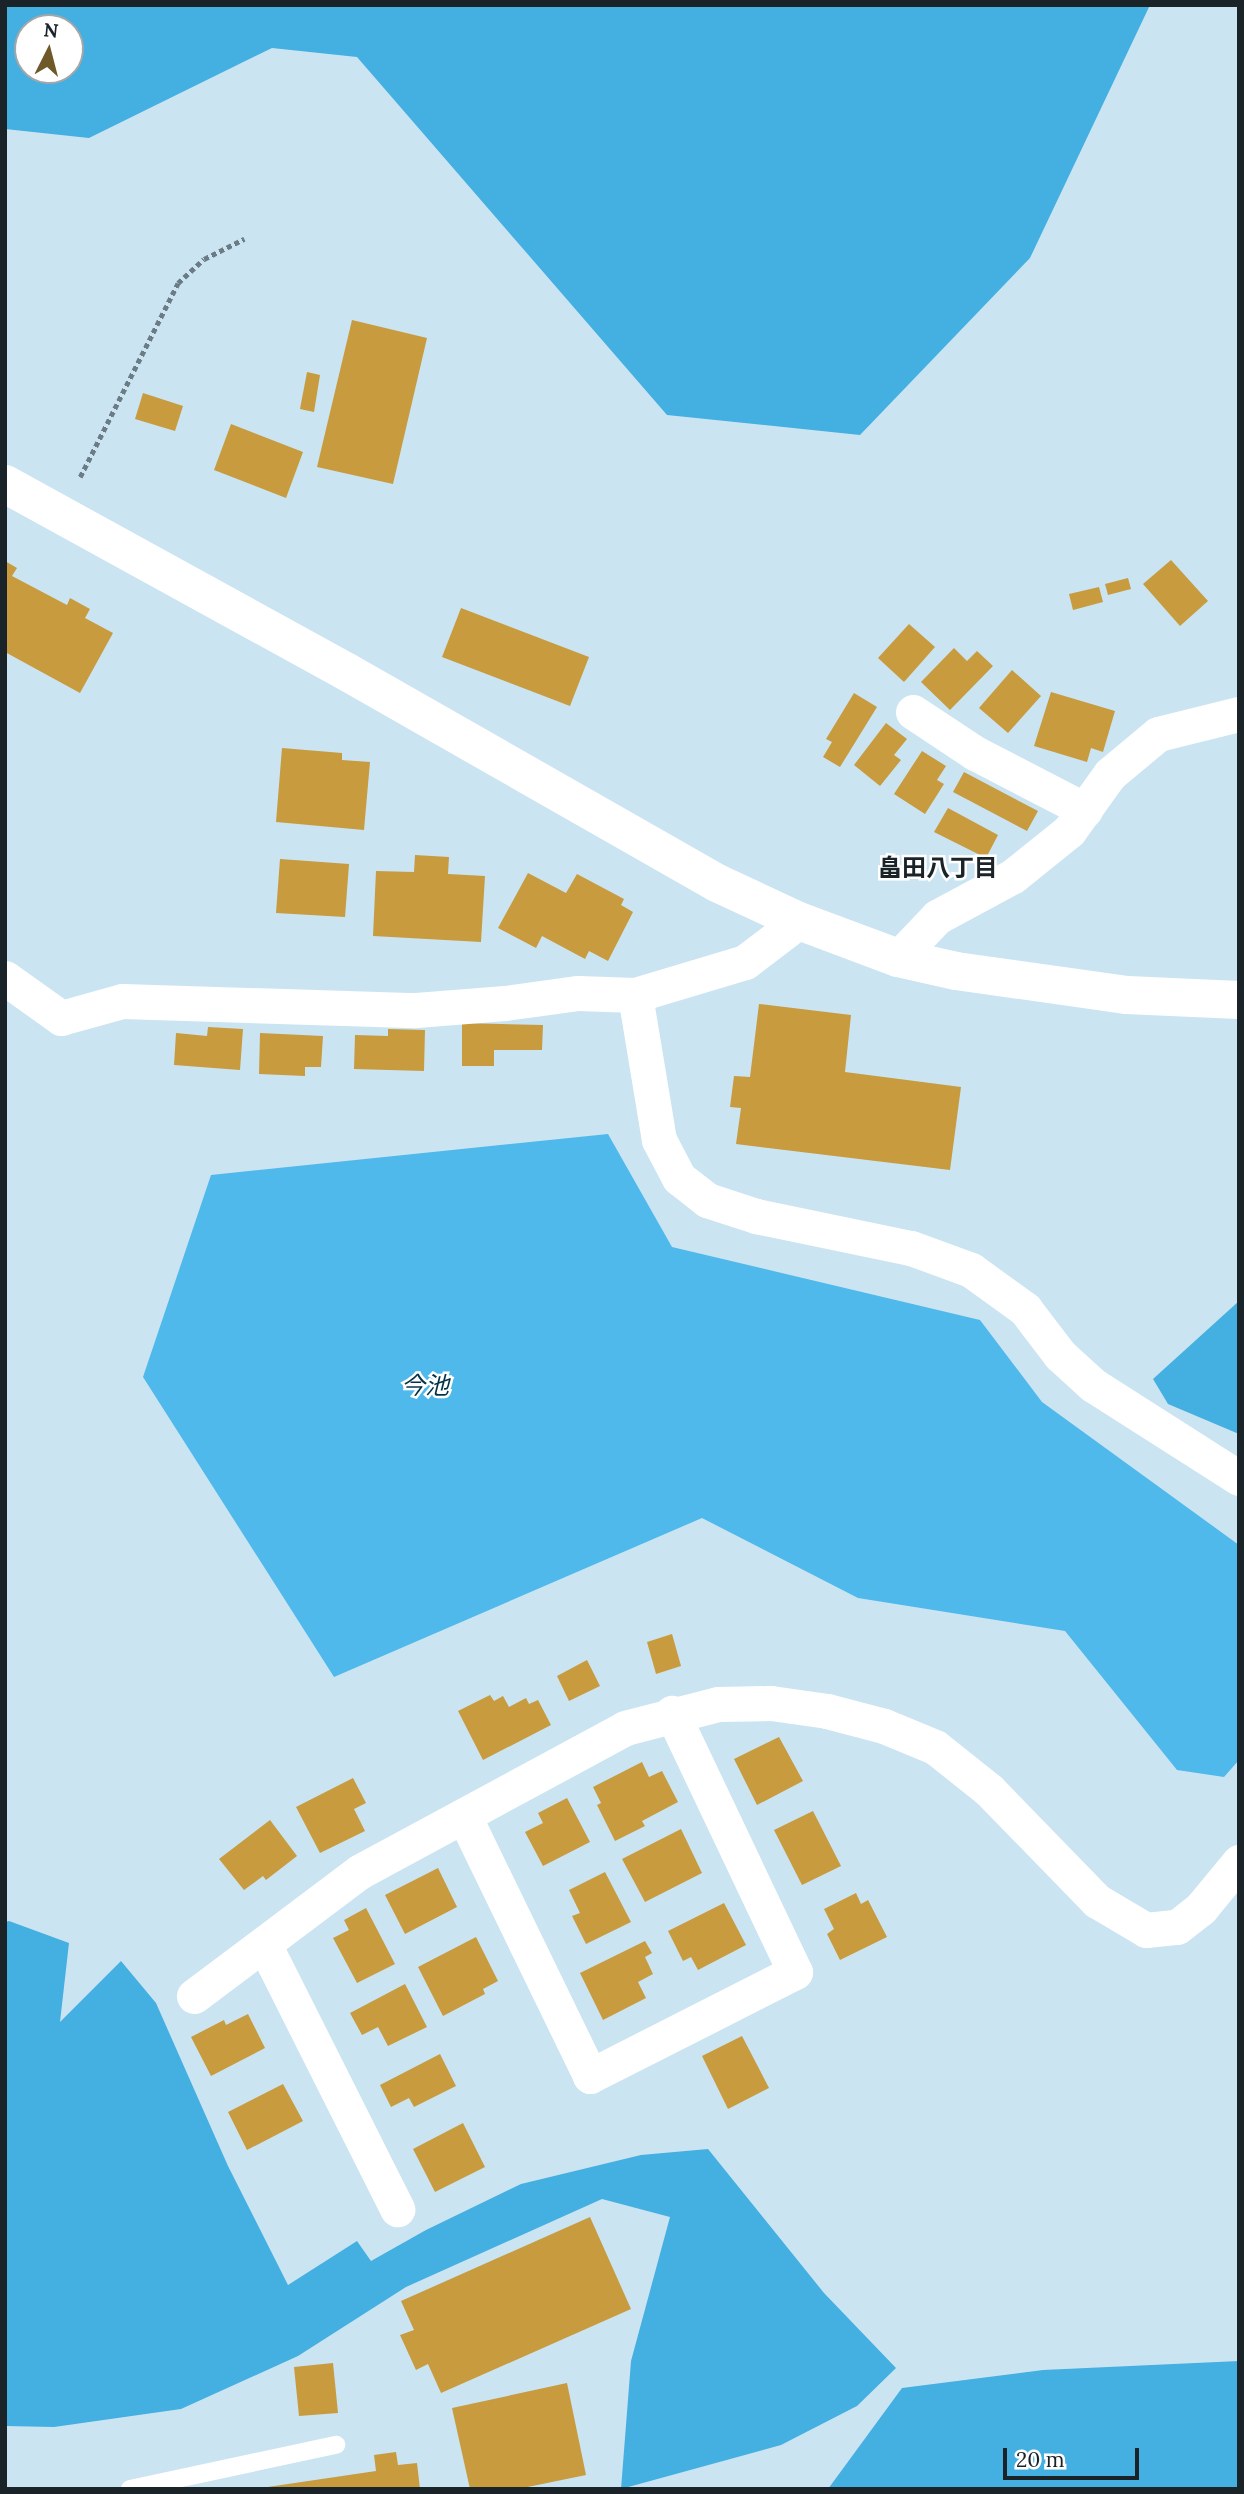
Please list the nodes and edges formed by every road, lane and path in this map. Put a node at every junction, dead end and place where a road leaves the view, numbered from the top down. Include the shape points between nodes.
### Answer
1 (244, 239) dead end
2 (5, 484) edge
3 (61, 515) junction
4 (913, 712) dead end
5 (1239, 714) edge
6 (1085, 810) junction
7 (799, 921) junction
8 (898, 958) junction
9 (5, 978) edge
10 (635, 995) junction
11 (1239, 1000) edge
12 (1239, 1478) edge
13 (672, 1713) junction
14 (464, 1816) junction
15 (1239, 1862) edge
16 (264, 1944) junction
17 (194, 1996) dead end
18 (397, 2209) dead end
19 (336, 2445) dead end
20 (130, 2489) edge

1 - 3 path via 204,259 177,283
2 - 3 street
3 - 7 street via 717,883
4 - 6 street via 975,753
5 - 6 street via 1158,734 1110,774
6 - 8 street via 1069,831 1013,876 937,917
7 - 8 street
7 - 10 street via 745,962
8 - 11 street via 1042,985 1127,995
9 - 10 street via 61,1018 122,1001 416,1010 578,993
10 - 12 street via 659,1140 688,1186 706,1200 756,1216 911,1248 971,1270 1025,1309 1060,1355 1093,1385
13 - 14 street via 625,1728
13 - 14 street via 794,1972 590,2076
13 - 15 street via 718,1704 771,1703 884,1726 935,1747 989,1790 1097,1901 1146,1930 1177,1927 1201,1908
14 - 16 street via 359,1872
16 - 17 street
16 - 18 street
19 - 20 lane

